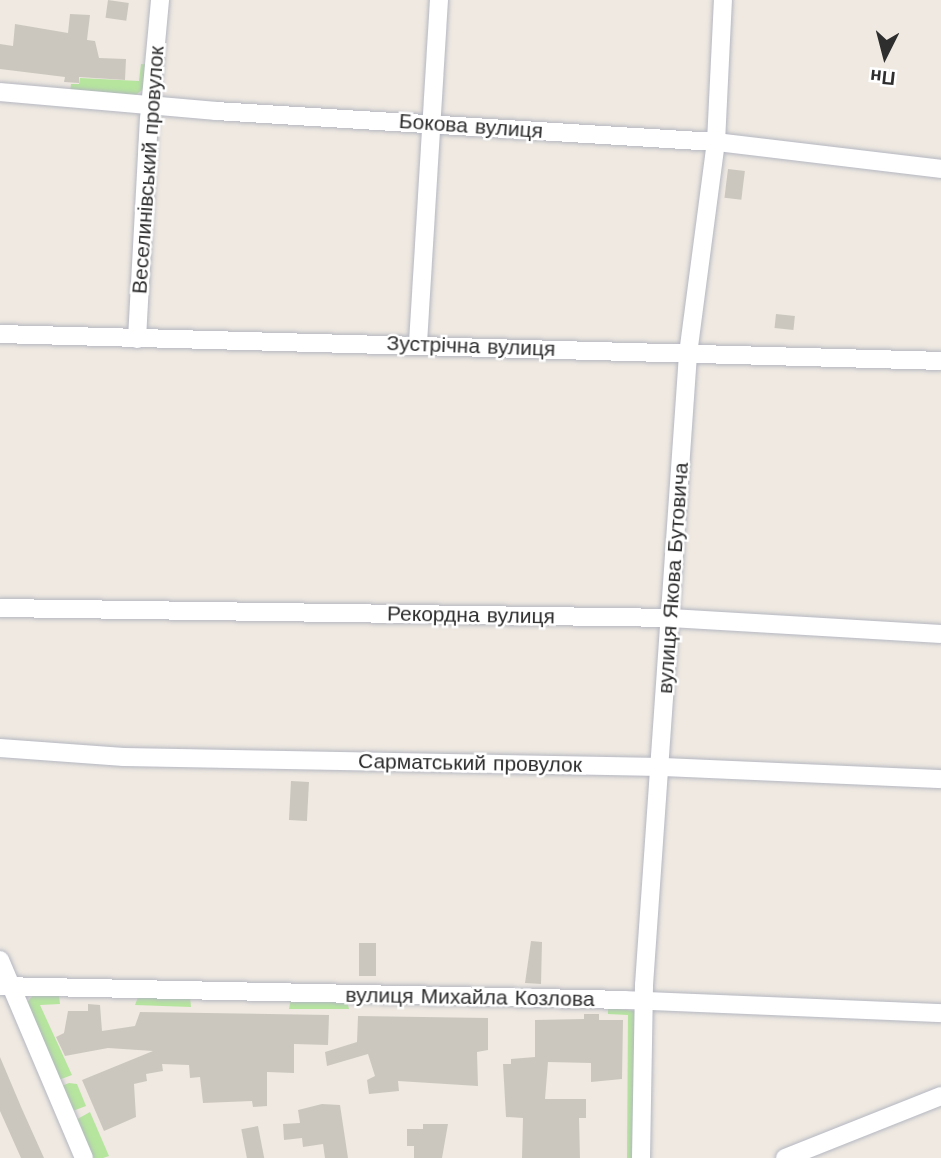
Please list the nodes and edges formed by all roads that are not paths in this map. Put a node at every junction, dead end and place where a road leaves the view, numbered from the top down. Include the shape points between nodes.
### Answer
1 (160, 0) edge
2 (439, 0) edge
3 (723, 0) edge
4 (0, 92) edge
5 (151, 106) junction
6 (432, 123) junction
7 (716, 142) junction
8 (941, 169) edge
9 (0, 334) edge
10 (137, 339) junction
11 (418, 343) junction
12 (688, 354) junction
13 (941, 361) edge
14 (0, 608) edge
15 (671, 618) junction
16 (941, 634) edge
17 (0, 748) edge
18 (661, 766) junction
19 (941, 779) edge
20 (0, 960) edge
21 (6, 986) edge
22 (644, 1001) junction
23 (941, 1013) edge
24 (941, 1096) edge
25 (85, 1158) edge
26 (641, 1158) edge
27 (785, 1158) edge

1 - 5 street, Веселинівський провулок
2 - 6 street
3 - 7 street, вулиця Якова Бутовича
4 - 5 street, Бокова вулиця
5 - 6 street, Бокова вулиця
5 - 10 street, Веселинівський провулок
6 - 7 street, Бокова вулиця
6 - 11 street
7 - 8 street, Бокова вулиця
7 - 12 street, вулиця Якова Бутовича
9 - 10 street, Зустрічна вулиця
10 - 11 street, Зустрічна вулиця
11 - 12 street, Зустрічна вулиця
12 - 13 street, Зустрічна вулиця
12 - 15 street, вулиця Якова Бутовича
14 - 15 street, Рекордна вулиця
15 - 16 street, Рекордна вулиця
15 - 18 street, вулиця Якова Бутовича
17 - 18 street, Сарматський провулок via 124,757
18 - 19 street, Сарматський провулок
18 - 22 street, вулиця Якова Бутовича
20 - 21 street
21 - 22 street, вулиця Михайла Козлова
21 - 25 street
22 - 23 street, вулиця Михайла Козлова
22 - 26 street, вулиця Якова Бутовича
24 - 27 street

